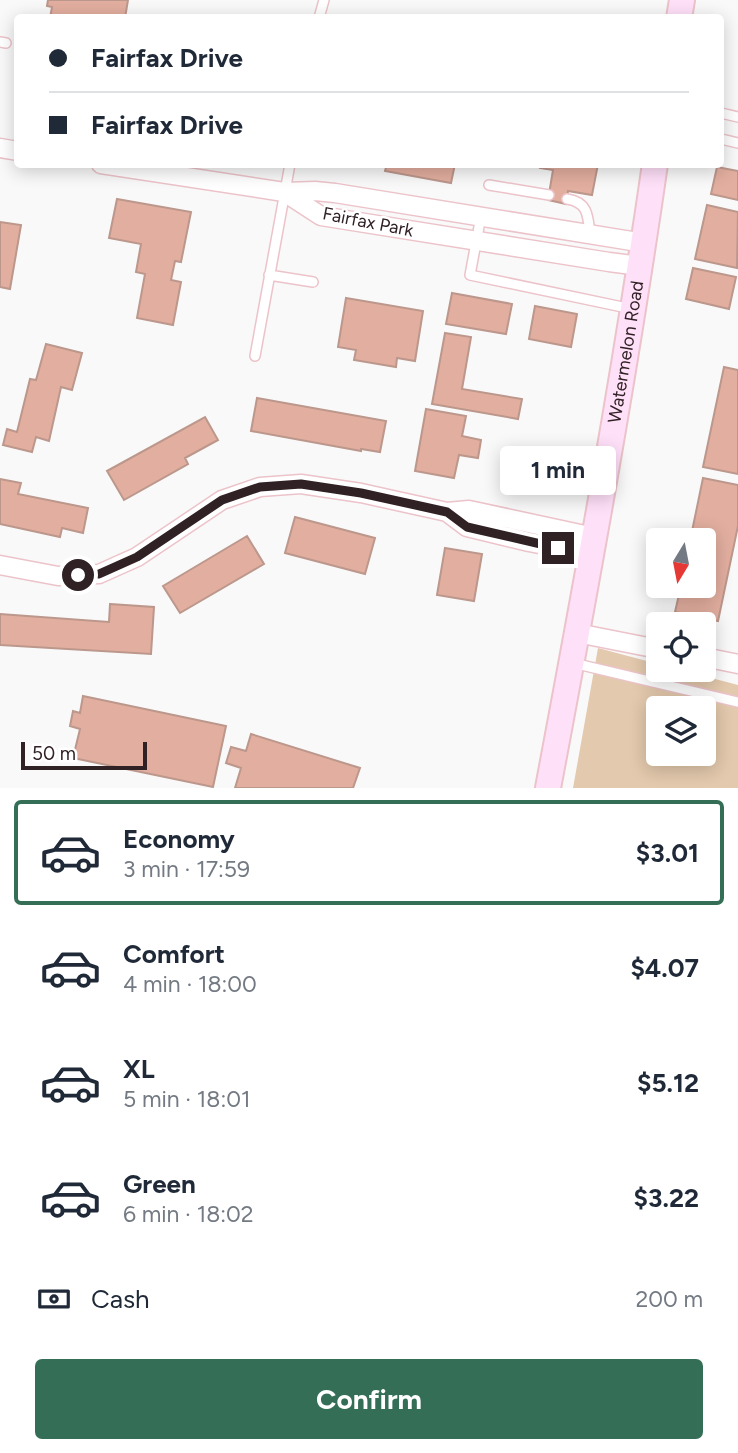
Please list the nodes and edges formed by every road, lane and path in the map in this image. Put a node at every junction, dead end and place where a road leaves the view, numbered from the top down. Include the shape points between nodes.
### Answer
1 (126, 168) edge
2 (289, 168) edge
3 (654, 168) edge
4 (489, 185) dead end
5 (284, 192) junction
6 (549, 195) dead end
7 (567, 199) dead end
8 (481, 216) junction
9 (590, 234) junction
10 (477, 242) junction
11 (642, 254) junction
12 (269, 275) junction
13 (313, 282) dead end
14 (633, 309) junction
15 (255, 356) dead end
16 (592, 545) junction
17 (0, 565) edge
18 (577, 633) junction
19 (646, 647) edge
20 (716, 659) edge
21 (571, 663) junction
22 (738, 664) edge
23 (738, 702) edge
24 (548, 788) edge

1 - 5 street, Fairfax Park
2 - 5 lane
3 - 11 main road, Watermelon Road
4 - 6 lane
5 - 8 street via 335,193
5 - 10 street, Fairfax Park via 321,216
5 - 12 lane
7 - 9 lane via 587,211
8 - 9 street
8 - 10 lane
9 - 11 street
10 - 11 street, Fairfax Park
10 - 14 lane via 470,275
11 - 14 main road, Watermelon Road
12 - 13 lane
12 - 15 lane
14 - 16 main road, Watermelon Road
16 - 17 street via 529,542 467,527 447,512 301,484 260,487 222,500 137,557 99,574 58,576
16 - 18 main road, Watermelon Road
18 - 19 street
18 - 21 main road, Watermelon Road
20 - 22 street
21 - 23 lane
21 - 24 main road, Watermelon Road

